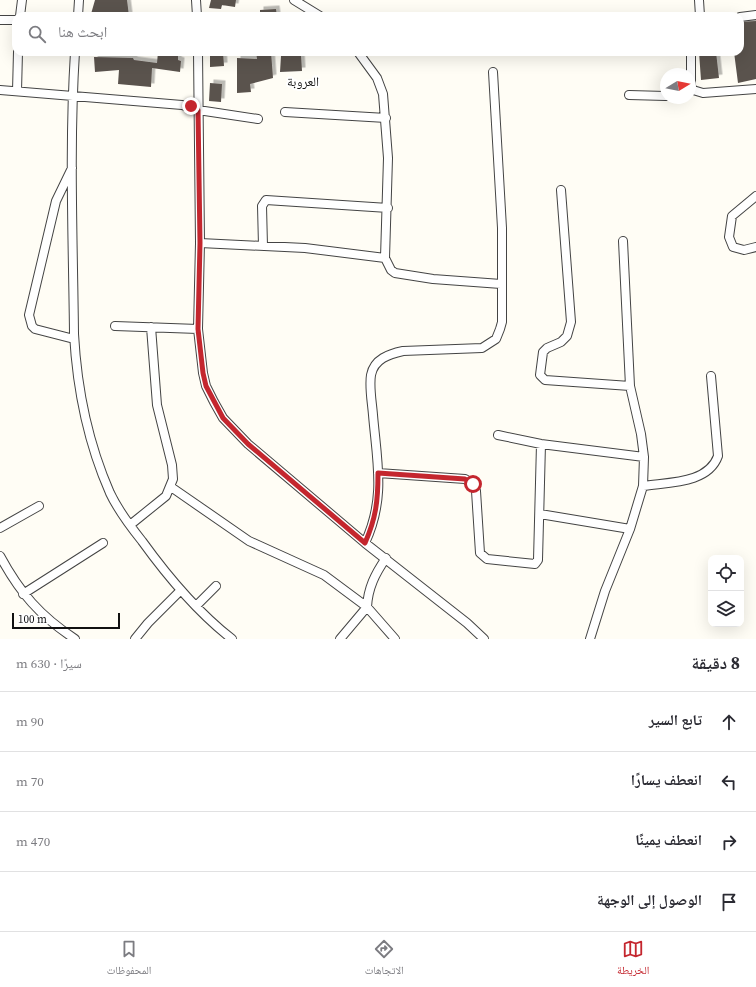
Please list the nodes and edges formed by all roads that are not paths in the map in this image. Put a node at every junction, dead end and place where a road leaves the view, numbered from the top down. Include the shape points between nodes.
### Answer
1 (22, 0) edge
2 (79, 0) edge
3 (196, 0) edge
4 (294, 0) edge
5 (700, 0) edge
6 (20, 12) edge
7 (78, 12) edge
8 (197, 12) edge
9 (314, 12) edge
10 (700, 12) edge
11 (756, 15) edge
12 (744, 16) edge
13 (0, 20) edge
14 (12, 20) edge
15 (18, 56) edge
16 (75, 56) edge
17 (198, 56) edge
18 (361, 56) edge
19 (691, 56) edge
20 (691, 68) edge
21 (493, 72) dead end
22 (756, 88) edge
23 (0, 90) edge
24 (17, 91) junction
25 (696, 91) edge
26 (73, 94) junction
27 (629, 95) dead end
28 (660, 96) edge
29 (198, 110) junction
30 (285, 112) dead end
31 (386, 118) junction
32 (258, 119) dead end
33 (72, 168) junction
34 (560, 190) dead end
35 (756, 196) edge
36 (388, 208) junction
37 (623, 241) dead end
38 (200, 243) junction
39 (263, 246) junction
40 (756, 247) edge
41 (385, 258) junction
42 (501, 284) junction
43 (115, 326) dead end
44 (151, 328) junction
45 (198, 329) junction
46 (74, 340) junction
47 (711, 376) dead end
48 (630, 386) junction
49 (498, 434) dead end
50 (541, 444) junction
51 (644, 457) junction
52 (378, 473) junction
53 (643, 486) junction
54 (171, 487) junction
55 (39, 506) dead end
56 (540, 514) junction
57 (130, 525) junction
58 (0, 528) edge
59 (630, 529) junction
60 (365, 543) junction
61 (103, 544) dead end
62 (0, 556) edge
63 (386, 558) junction
64 (216, 586) dead end
65 (180, 591) junction
66 (23, 594) junction
67 (196, 606) junction
68 (367, 607) junction
69 (75, 639) edge
70 (135, 639) edge
71 (232, 639) edge
72 (340, 639) edge
73 (394, 639) edge
74 (484, 639) edge
75 (590, 639) edge

1 - 6 street
2 - 7 street
3 - 8 street
4 - 9 street
5 - 10 street
11 - 12 street
13 - 14 street
15 - 24 street
16 - 26 street
17 - 29 street
18 - 31 street via 377,78 383,94
19 - 20 street
21 - 42 street via 502,220
22 - 25 street
23 - 24 street
24 - 26 street
26 - 29 street via 182,105
26 - 33 street
27 - 28 street
29 - 32 street
29 - 38 street
30 - 31 street
31 - 36 street
33 - 46 street
33 - 46 street via 56,201 29,315 32,326 36,329
34 - 48 street via 571,322 567,336 543,352 540,375 545,380
35 - 40 street via 732,216 729,237 733,247 744,250
36 - 39 street via 266,200 262,206
36 - 41 street
37 - 48 street
38 - 39 street
38 - 45 street
39 - 41 street via 305,248
41 - 42 street via 395,273 433,279
42 - 52 street via 502,322 496,339 490,344 482,348 391,353 376,365 371,375 371,390
43 - 44 street
44 - 45 street
44 - 54 street via 157,405 172,465
45 - 60 street via 206,386 223,418 248,444
46 - 57 street via 78,382 89,431 111,494
47 - 53 street via 718,456 715,464 707,472 696,477
48 - 51 street
49 - 50 street
50 - 51 street
50 - 56 street
51 - 53 street
52 - 56 street via 469,481 476,491 480,553 486,559 536,563
52 - 60 street via 376,516
53 - 59 street
54 - 57 street via 163,499
54 - 68 street via 249,541 324,575
55 - 58 street
56 - 59 street
57 - 65 street
59 - 75 street via 605,591
60 - 63 street
61 - 66 street
62 - 66 street
63 - 68 street via 370,587
63 - 74 street
64 - 67 street
65 - 67 street
65 - 70 street
66 - 69 street via 49,620
67 - 71 street
68 - 72 street
68 - 73 street

